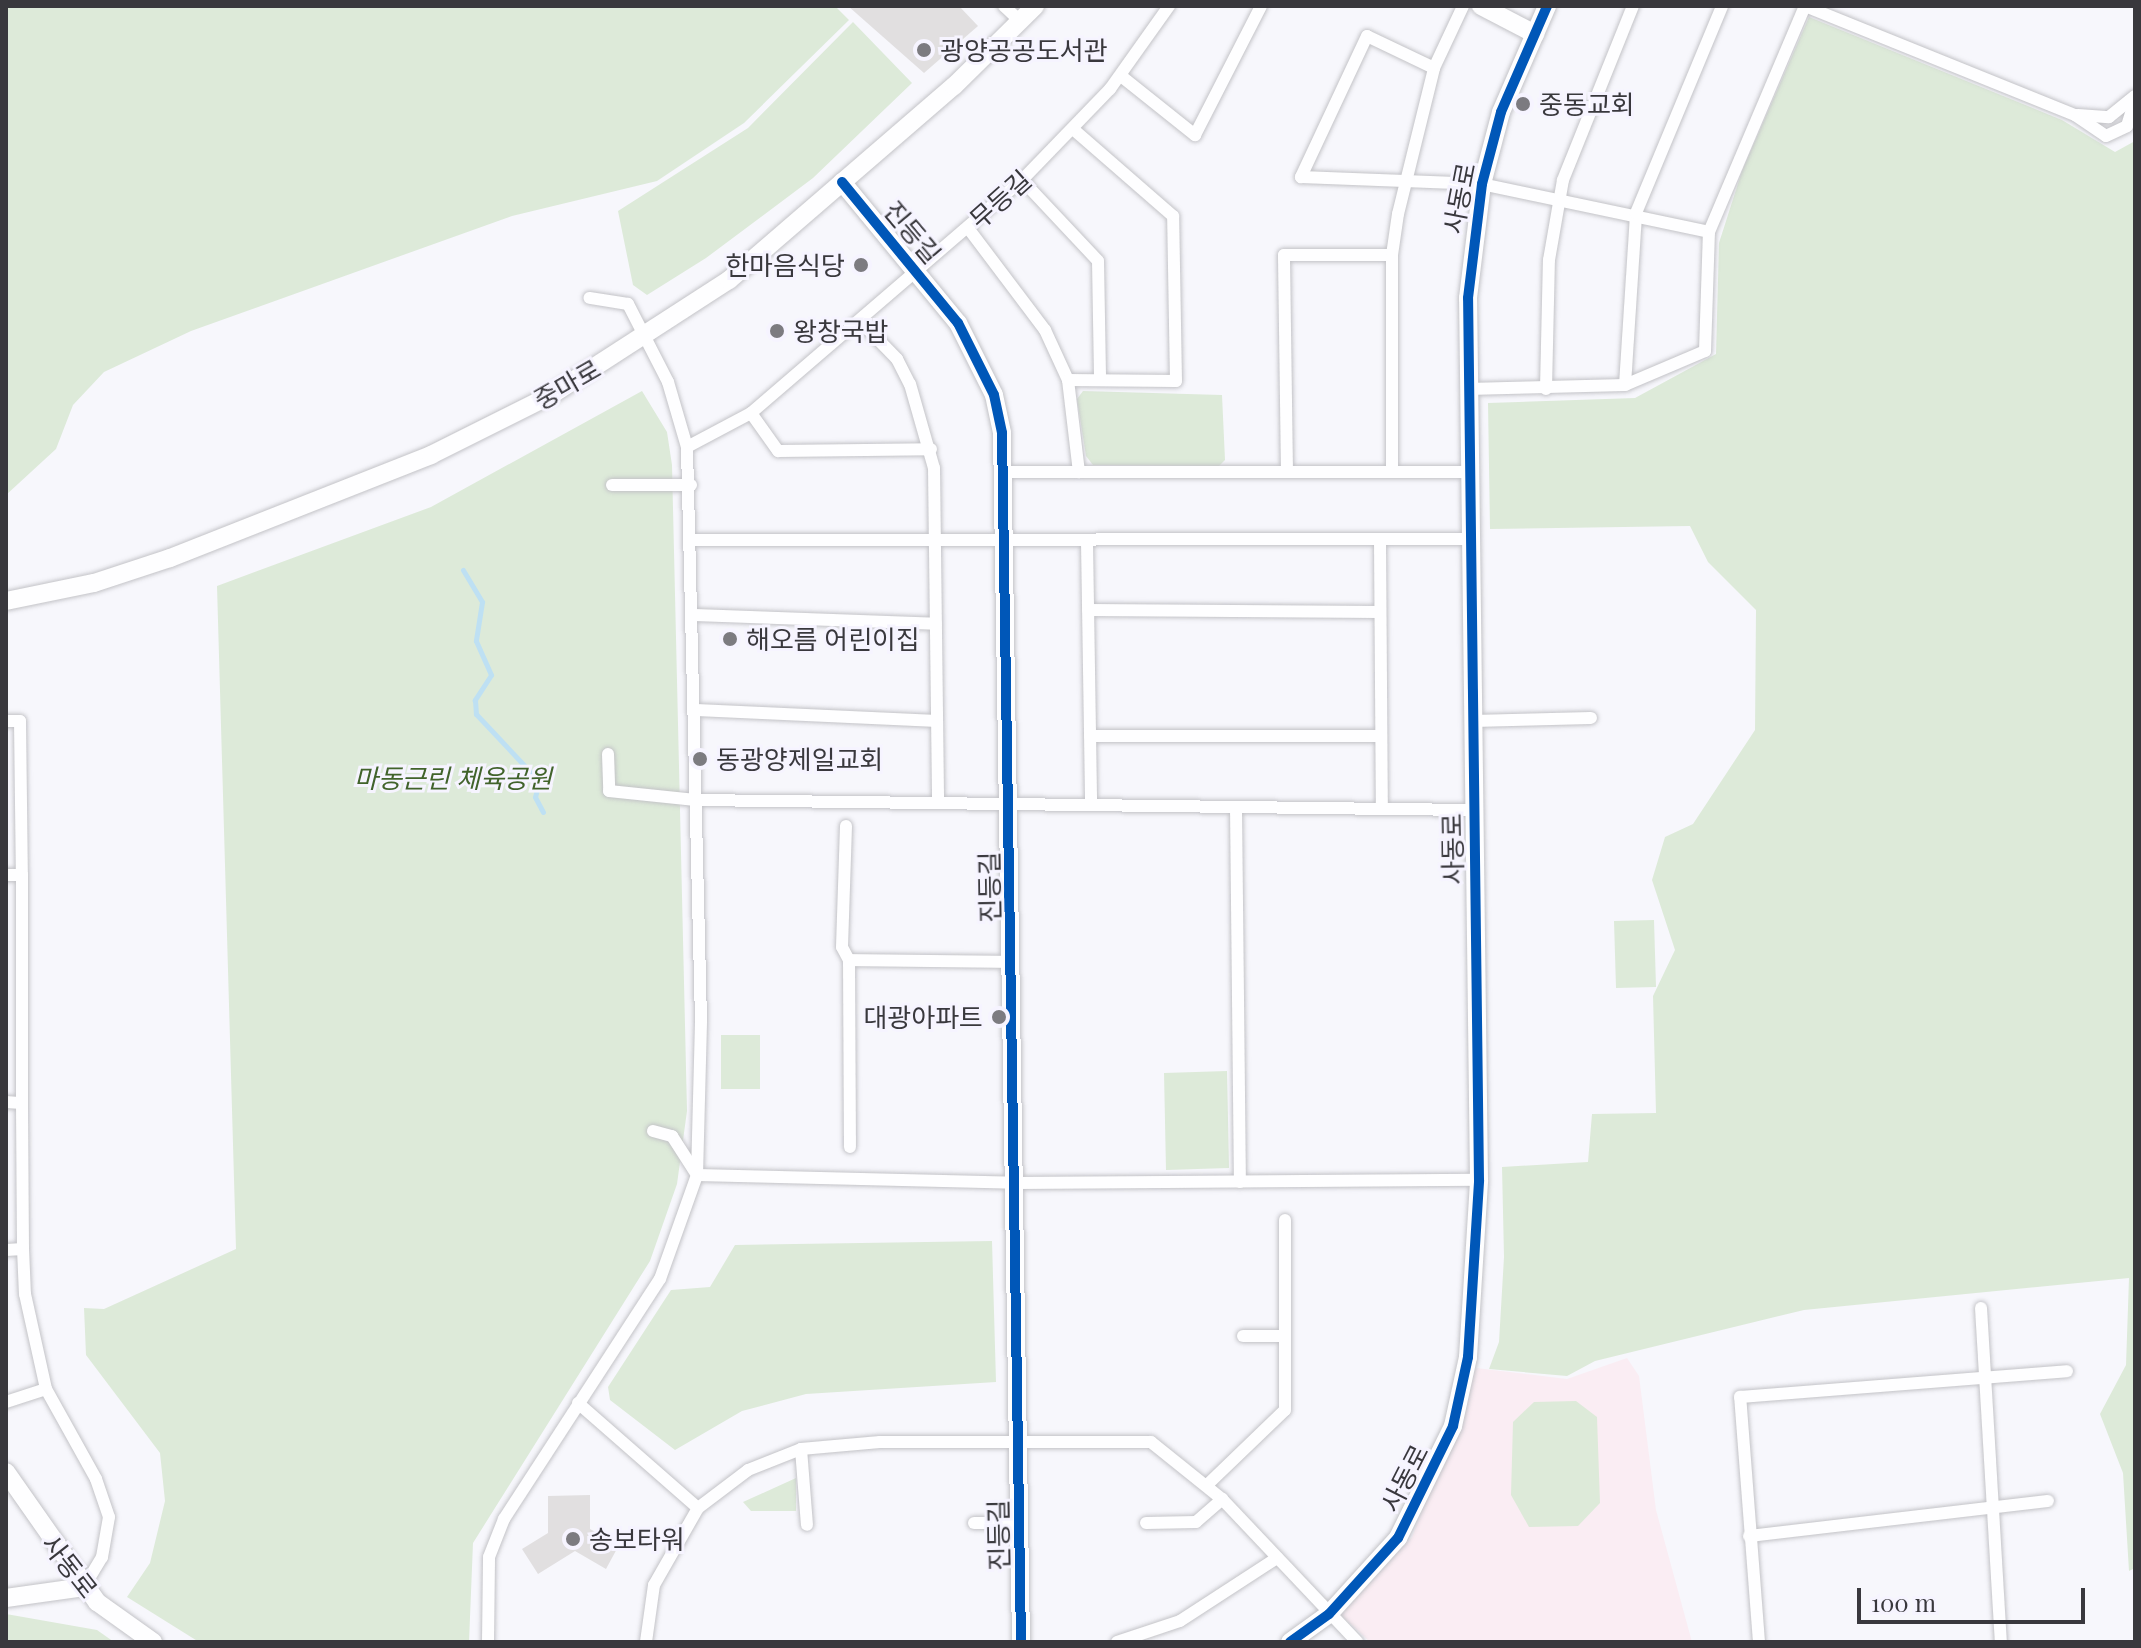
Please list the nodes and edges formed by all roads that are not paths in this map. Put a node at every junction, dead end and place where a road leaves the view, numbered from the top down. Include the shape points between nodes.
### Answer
1 (1004, 6) edge
2 (1035, 6) edge
3 (1169, 6) edge
4 (1261, 6) edge
5 (1463, 6) edge
6 (1481, 6) edge
7 (1547, 6) edge
8 (1633, 6) edge
9 (1722, 6) edge
10 (1805, 6) edge
11 (1021, 22) junction
12 (1535, 34) junction
13 (1434, 68) junction
14 (1121, 76) junction
15 (2135, 98) edge
16 (2075, 115) junction
17 (1073, 129) junction
18 (1022, 180) junction
19 (842, 182) junction
20 (1405, 182) junction
21 (1482, 184) junction
22 (1558, 202) junction
23 (1636, 213) junction
24 (968, 228) junction
25 (1709, 232) junction
26 (1392, 255) junction
27 (918, 272) junction
28 (589, 298) dead end
29 (861, 322) junction
30 (645, 337) junction
31 (1068, 380) junction
32 (1100, 380) junction
33 (1625, 385) junction
34 (1468, 389) junction
35 (1546, 389) junction
36 (751, 413) junction
37 (687, 447) junction
38 (931, 449) junction
39 (1006, 472) junction
40 (1079, 472) junction
41 (1287, 472) junction
42 (1392, 472) junction
43 (1469, 472) junction
44 (612, 485) dead end
45 (691, 485) junction
46 (1469, 539) junction
47 (693, 540) junction
48 (1380, 541) junction
49 (935, 542) junction
50 (1006, 542) junction
51 (1087, 542) junction
52 (6, 601) edge
53 (1088, 610) junction
54 (1380, 612) junction
55 (695, 615) junction
56 (936, 624) junction
57 (697, 710) junction
58 (1591, 718) dead end
59 (6, 721) edge
60 (937, 721) junction
61 (1473, 721) junction
62 (1090, 736) junction
63 (1381, 736) junction
64 (608, 754) dead end
65 (696, 800) junction
66 (938, 803) junction
67 (1010, 804) junction
68 (1091, 805) junction
69 (1236, 807) junction
70 (1382, 808) junction
71 (1474, 810) junction
72 (846, 826) dead end
73 (6, 875) edge
74 (22, 875) junction
75 (849, 960) junction
76 (1012, 962) junction
77 (6, 1102) edge
78 (22, 1103) junction
79 (653, 1131) dead end
80 (850, 1147) dead end
81 (697, 1175) junction
82 (1479, 1180) junction
83 (1240, 1182) junction
84 (1015, 1183) junction
85 (1285, 1220) dead end
86 (23, 1249) junction
87 (6, 1250) edge
88 (1981, 1308) dead end
89 (1243, 1336) dead end
90 (1285, 1336) junction
91 (2067, 1371) dead end
92 (1985, 1377) junction
93 (46, 1389) junction
94 (6, 1402) edge
95 (578, 1403) junction
96 (1018, 1441) junction
97 (801, 1449) junction
98 (6, 1472) edge
99 (1207, 1485) junction
100 (1222, 1499) junction
101 (2048, 1501) dead end
102 (1993, 1507) junction
103 (698, 1508) junction
104 (974, 1523) dead end
105 (1019, 1523) junction
106 (1146, 1523) dead end
107 (807, 1525) dead end
108 (1749, 1536) junction
109 (1277, 1558) junction
110 (84, 1587) junction
111 (6, 1598) edge
112 (1329, 1614) junction
113 (153, 1642) edge
114 (488, 1642) edge
115 (646, 1642) edge
116 (1021, 1642) edge
117 (1117, 1642) edge
118 (1290, 1642) edge
119 (1357, 1642) edge
120 (1759, 1642) edge
121 (2001, 1642) edge

1 - 11 street
2 - 11 street, 중마로
3 - 14 street, 무등길
4 - 14 street via 1195,135
5 - 13 street
6 - 12 street
7 - 12 street, 사동로
8 - 22 street via 1572,146
9 - 23 street
10 - 16 street
10 - 25 street
11 - 19 street, 중마로
12 - 21 street, 사동로 via 1501,112
13 - 20 street
13 - 20 street via 1367,36 1301,177
14 - 17 street, 무등길
15 - 16 street via 2109,117
15 - 16 street via 2117,136 2106,136
17 - 18 street, 무등길
17 - 32 street via 1173,216 1176,381
18 - 24 street, 무등길
18 - 32 street via 1098,261
19 - 27 street, 진등길
19 - 30 street, 중마로 via 729,280
20 - 21 street
20 - 26 street
21 - 22 street
21 - 34 street, 사동로 via 1469,285
22 - 23 street
22 - 35 street via 1549,260
23 - 25 street
23 - 33 street
24 - 27 street, 무등길
24 - 31 street via 1012,279
25 - 33 street via 1705,351
26 - 41 street via 1284,255
26 - 42 street
27 - 29 street, 무등길
27 - 39 street, 진등길 via 978,356 994,395
28 - 30 street via 628,304
29 - 36 street, 무등길
29 - 38 street via 897,359 922,412
30 - 37 street via 681,415
30 - 52 street, 중마로 via 551,395 431,455 170,558 94,583
31 - 32 street
31 - 40 street
33 - 35 street
34 - 35 street
34 - 43 street, 사동로
36 - 37 street, 무등길
36 - 38 street via 778,451
37 - 45 street
38 - 49 street
39 - 40 street
39 - 50 street, 진등길
40 - 41 street
41 - 42 street
42 - 43 street
43 - 46 street, 사동로
44 - 45 street
45 - 47 street
46 - 48 street
46 - 61 street, 사동로
47 - 49 street
47 - 55 street
48 - 51 street
48 - 54 street
49 - 50 street
49 - 56 street
50 - 51 street
50 - 67 street, 진등길
51 - 53 street
53 - 54 street
53 - 62 street
54 - 63 street
55 - 56 street
55 - 57 street
56 - 60 street
57 - 60 street
57 - 65 street
58 - 61 street
59 - 74 street via 20,721
60 - 66 street
61 - 71 street, 사동로
62 - 63 street
62 - 68 street
63 - 70 street
64 - 65 street via 609,791
65 - 66 street
65 - 81 street
66 - 67 street
67 - 68 street
67 - 76 street, 진등길
68 - 69 street
69 - 70 street
69 - 83 street
70 - 71 street
71 - 82 street, 사동로
72 - 75 street via 842,947
73 - 74 street
74 - 78 street
75 - 76 street
75 - 80 street
76 - 84 street, 진등길
77 - 78 street
78 - 86 street
79 - 81 street via 672,1136
81 - 84 street
81 - 95 street via 660,1279
82 - 83 street
82 - 112 street, 사동로 via 1475,1311 1453,1426 1398,1538
83 - 84 street
84 - 96 street, 진등길
85 - 90 street
86 - 87 street
86 - 93 street via 25,1294
88 - 92 street
89 - 90 street
90 - 99 street via 1285,1410
91 - 92 street
92 - 102 street
92 - 108 street via 1740,1397
93 - 94 street
93 - 110 street via 96,1479 109,1517 102,1557
95 - 103 street
95 - 114 street via 489,1557
96 - 97 street
96 - 99 street via 1151,1442
96 - 105 street, 진등길
97 - 103 street via 748,1470
97 - 107 street
98 - 110 street, 사동로
99 - 100 street
100 - 106 street via 1196,1522
100 - 109 street
101 - 102 street
102 - 108 street
102 - 121 street
103 - 115 street via 654,1585
104 - 105 street
105 - 116 street, 진등길
108 - 120 street
109 - 112 street
109 - 117 street via 1180,1621
110 - 111 street
110 - 113 street, 사동로
112 - 118 street, 사동로
112 - 119 street

